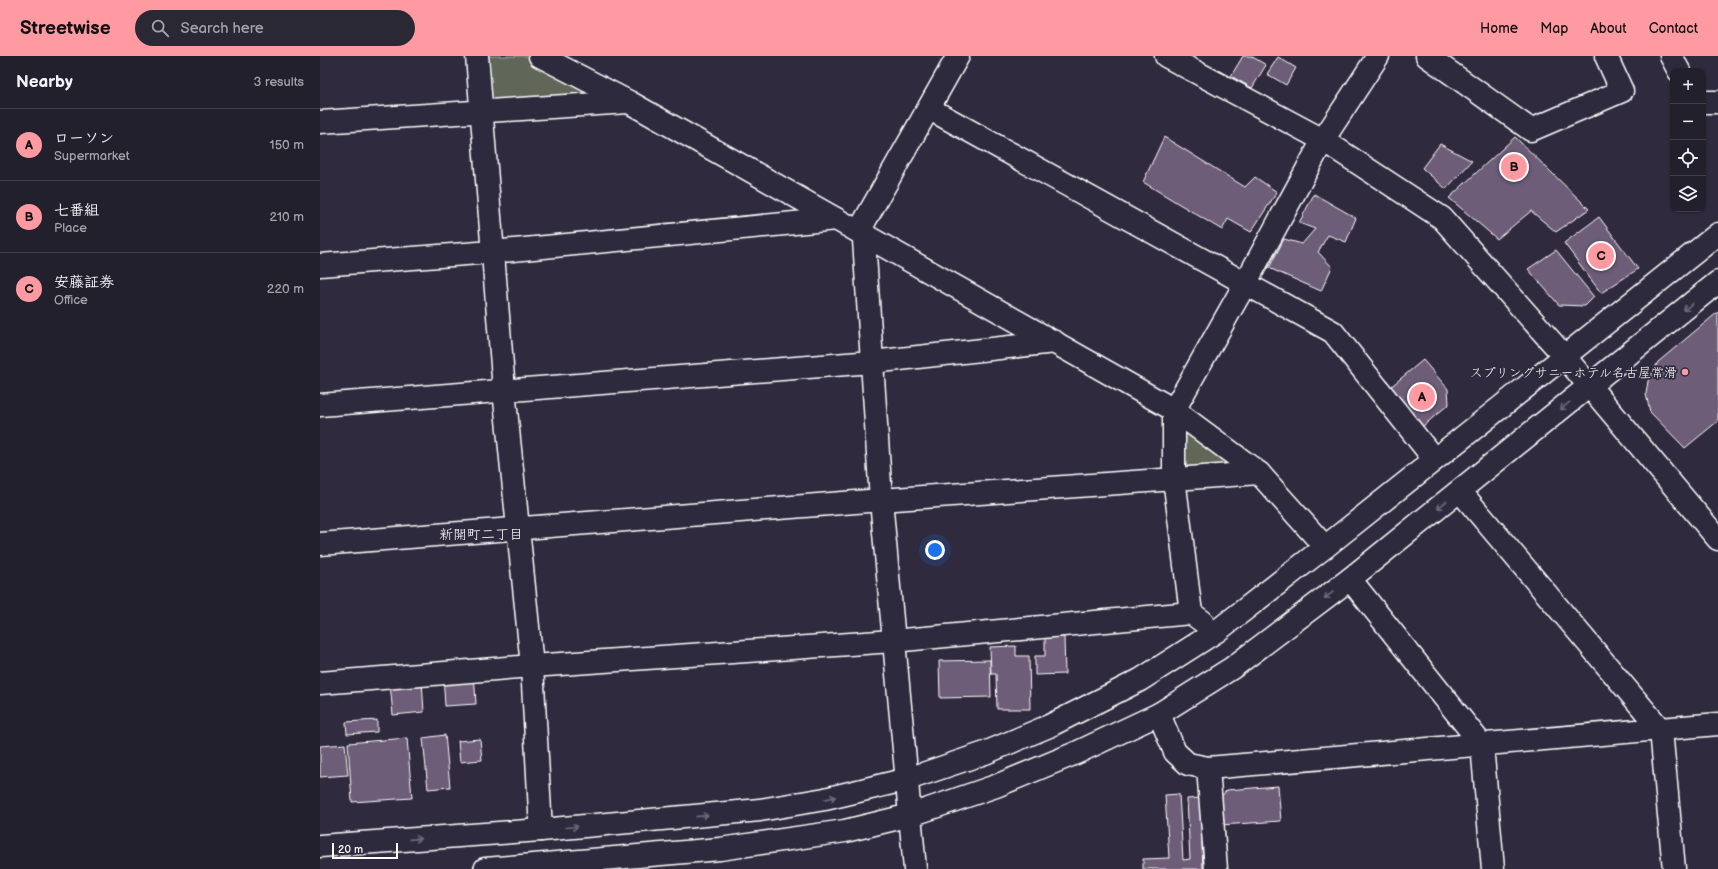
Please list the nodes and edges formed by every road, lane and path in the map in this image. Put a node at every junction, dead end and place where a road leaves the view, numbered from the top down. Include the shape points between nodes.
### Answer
1 (477, 56) edge
2 (540, 56) edge
3 (958, 56) edge
4 (1166, 56) edge
5 (1378, 56) edge
6 (1426, 56) edge
7 (1606, 56) edge
8 (1672, 56) edge
9 (1678, 68) edge
10 (629, 102) junction
11 (1706, 102) edge
12 (1718, 102) edge
13 (930, 109) junction
14 (482, 112) junction
15 (320, 122) edge
16 (1323, 140) junction
17 (836, 220) junction
18 (1718, 234) edge
19 (864, 235) junction
20 (492, 252) junction
21 (320, 265) edge
22 (1718, 282) edge
23 (1245, 284) junction
24 (1055, 342) junction
25 (1565, 357) junction
26 (872, 362) junction
27 (1589, 386) junction
28 (504, 390) junction
29 (320, 405) edge
30 (1174, 410) junction
31 (1434, 459) junction
32 (1259, 473) junction
33 (1174, 478) junction
34 (1460, 491) junction
35 (881, 500) junction
36 (518, 529) junction
37 (1718, 540) edge
38 (320, 544) edge
39 (1325, 547) junction
40 (1350, 579) junction
41 (1190, 613) junction
42 (1217, 631) junction
43 (893, 641) junction
44 (532, 666) junction
45 (320, 683) edge
46 (1159, 714) junction
47 (1718, 724) edge
48 (1662, 730) junction
49 (1482, 745) junction
50 (1208, 768) junction
51 (908, 779) junction
52 (911, 815) junction
53 (541, 830) junction
54 (320, 846) edge
55 (546, 867) edge
56 (486, 869) edge
57 (914, 869) edge
58 (1216, 869) edge
59 (1493, 869) edge
60 (1674, 869) edge

1 - 14 street
2 - 10 street
3 - 13 street
4 - 16 street
5 - 16 street
6 - 7 street via 1531,130 1622,91
8 - 9 street
10 - 14 street
10 - 17 street
11 - 12 street
13 - 19 street via 864,224
13 - 23 street
14 - 15 street
14 - 20 street
16 - 23 street
16 - 25 street via 1442,218
17 - 19 street
17 - 20 street
18 - 25 street
19 - 24 street
19 - 26 street
20 - 21 street
20 - 28 street
22 -> 27 street
23 - 30 street
23 - 31 street via 1333,332
24 - 26 street
24 - 30 street
25 - 27 street
25 - 31 street
26 - 28 street
26 - 35 street
27 -> 34 street
27 - 37 street
28 - 29 street
28 - 36 street
30 - 32 street
30 - 33 street
31 - 39 street
32 - 33 street
32 - 39 street
33 - 35 street
33 - 41 street
34 -> 40 street
34 - 48 street
35 - 36 street
35 - 43 street
36 - 38 street
36 - 44 street
39 - 42 street
40 -> 46 street via 1232,668
40 - 49 street
41 - 42 street
41 - 43 street
42 - 51 street via 1140,680 1049,726 985,753
43 - 44 street
43 - 51 street
44 - 45 street
44 - 53 street
46 - 50 street via 1176,752 1188,764
46 - 52 street via 996,786
47 - 48 street
48 - 49 street
48 - 60 street
49 - 50 street
49 - 59 street
50 - 58 street
51 - 52 street
53 -> 51 street via 760,810 826,799
52 - 55 street via 845,831
52 - 57 street
54 -> 53 street
55 - 56 street

